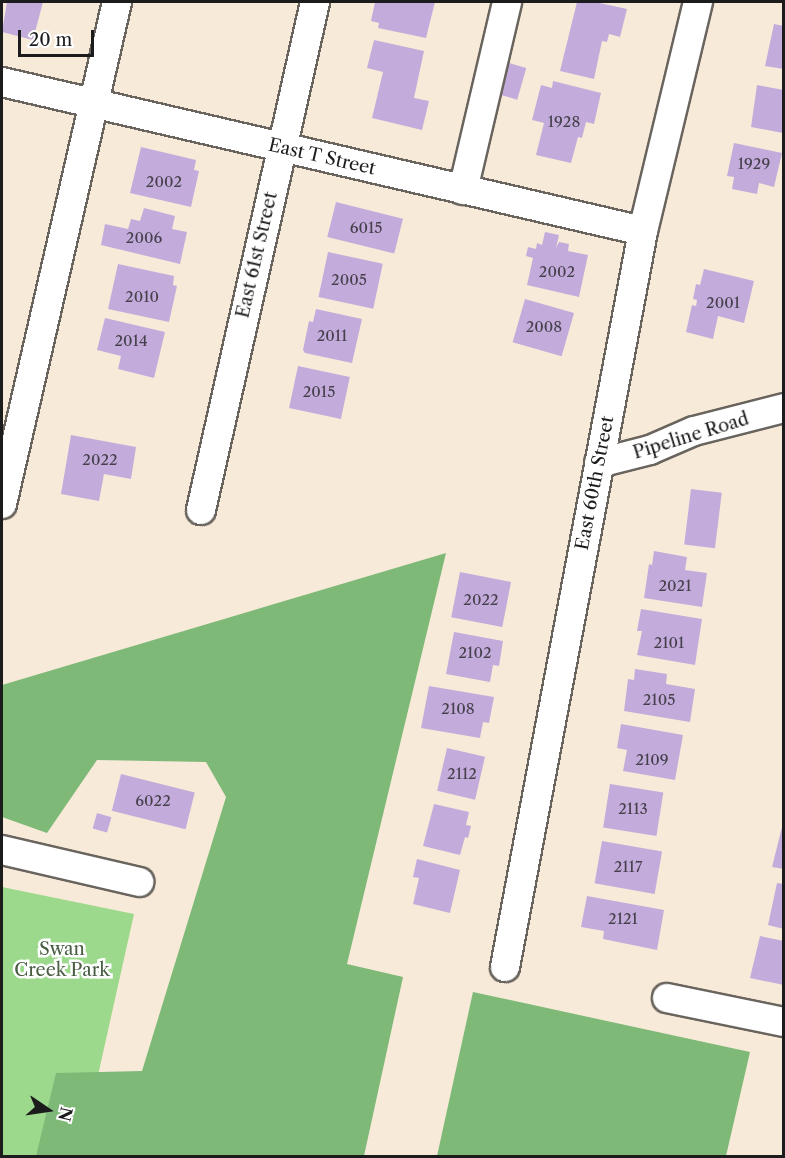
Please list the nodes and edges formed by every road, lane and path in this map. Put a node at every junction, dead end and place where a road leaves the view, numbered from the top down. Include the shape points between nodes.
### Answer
1 (117, 2) edge
2 (315, 2) edge
3 (507, 2) edge
4 (698, 2) edge
5 (2, 82) edge
6 (93, 104) junction
7 (281, 148) junction
8 (463, 190) junction
9 (643, 231) junction
10 (783, 408) edge
11 (599, 464) junction
12 (2, 504) edge
13 (201, 510) dead end
14 (2, 850) edge
15 (139, 882) dead end
16 (505, 967) dead end
17 (667, 998) dead end
18 (783, 1022) edge

1 - 6 street
2 - 7 street, East 61st Street
3 - 8 street
4 - 9 street, East 60th Street
5 - 6 street, East T Street
6 - 7 street, East T Street
6 - 12 street
7 - 8 street, East T Street
7 - 13 street, East 61st Street
8 - 9 street, East T Street
9 - 11 street, East 60th Street
10 - 11 street, Pipeline Road via 694,431 650,450
11 - 16 street, East 60th Street
14 - 15 street
17 - 18 street

